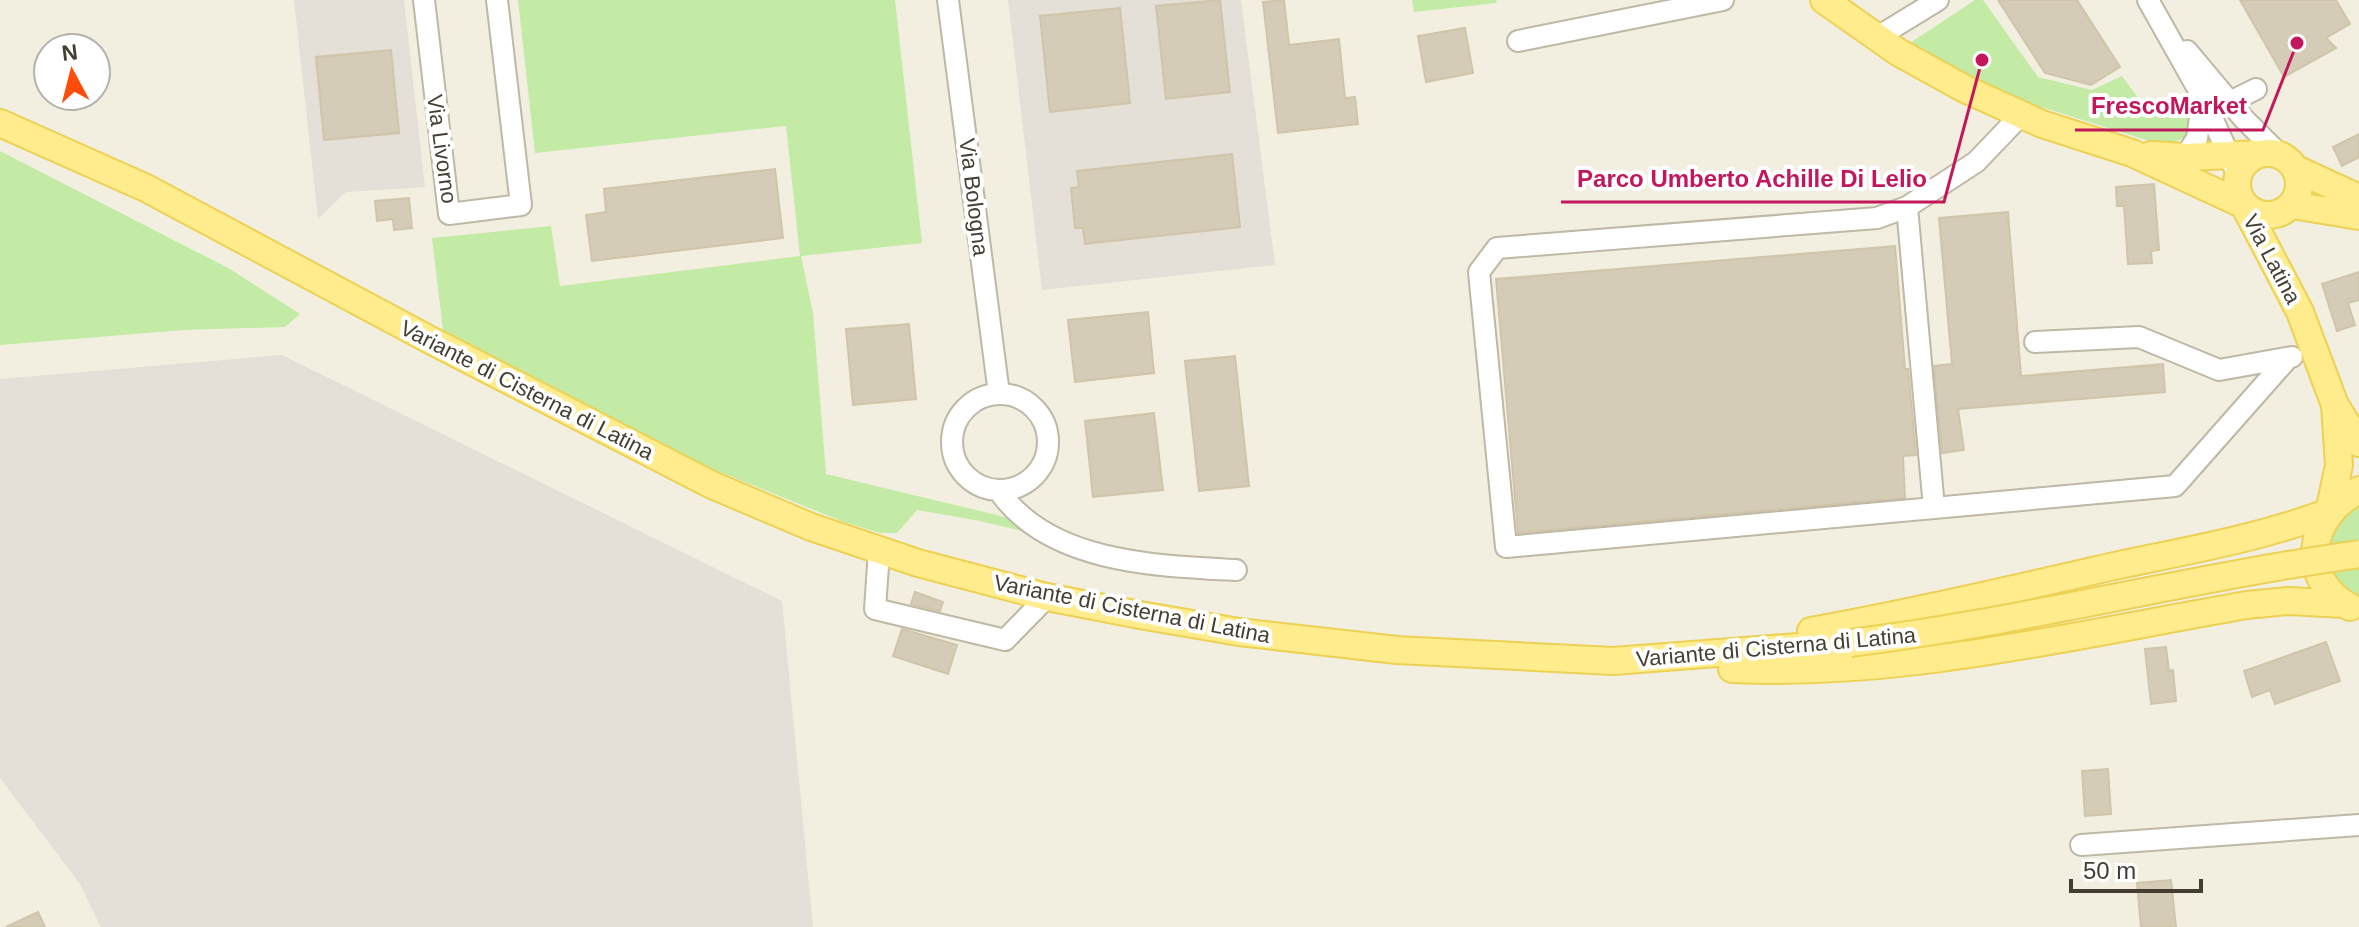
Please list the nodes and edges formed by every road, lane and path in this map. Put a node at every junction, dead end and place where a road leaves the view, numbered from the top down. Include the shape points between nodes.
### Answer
1 (424, 0) edge
2 (497, 0) edge
3 (948, 0) edge
4 (1723, 0) edge
5 (1824, 0) edge
6 (1938, 0) edge
7 (2151, 4) edge
8 (1876, 38) junction
9 (1518, 41) dead end
10 (2256, 89) dead end
11 (2202, 96) junction
12 (2230, 102) junction
13 (2021, 115) junction
14 (0, 123) edge
15 (2132, 153) junction
16 (2185, 157) junction
17 (2279, 159) junction
18 (2233, 164) junction
19 (2359, 198) edge
20 (2244, 205) junction
21 (1907, 207) junction
22 (2286, 209) junction
23 (2359, 216) edge
24 (2300, 312) junction
25 (2035, 342) dead end
26 (2315, 353) junction
27 (2288, 358) junction
28 (999, 394) junction
29 (2335, 405) junction
30 (2359, 443) edge
31 (2359, 490) edge
32 (999, 491) junction
33 (1934, 508) junction
34 (2329, 512) junction
35 (879, 551) junction
36 (2359, 554) edge
37 (1236, 570) dead end
38 (1047, 597) junction
39 (2352, 608) edge
40 (1613, 661) junction
41 (2359, 825) edge
42 (2081, 845) dead end

1 - 2 street, Via Livorno via 449,214 521,205
3 - 28 street, Via Bologna
4 - 9 street
5 - 8 main road
6 - 8 street
7 - 11 street
7 - 12 street
8 - 13 main road
10 - 12 street
11 - 16 street via 2200,128
11 - 18 street
12 - 17 street
13 - 15 main road
13 - 21 street via 1976,162
14 - 35 main road, Variante di Cisterna di Latina via 146,188 712,485
15 - 16 main road
15 - 20 main road
16 - 18 main road
17 - 18 main road via 2250,158
17 - 19 main road
17 - 22 main road via 2299,188
18 - 20 main road
20 - 22 main road via 2262,215
20 - 24 main road, Via Latina
21 - 33 street
21 - 33 street via 1877,218 1497,248 1479,272 1506,547
22 - 23 main road
22 - 24 main road, Via Latina via 2285,245
24 - 26 main road, Via Latina
25 - 27 street via 2139,337 2219,370
26 - 27 street
26 - 29 main road, Via Latina
27 - 33 street via 2175,486
28 - 32 street via 976,401 958,418 952,434 957,466 983,488
28 - 32 street via 1031,405 1046,426 1048,451 1031,480
29 - 30 main road, Via Latina
29 - 34 main road, Via Latina via 2339,465
31 - 34 main road
32 - 37 street via 1031,524 1080,548 1168,567
34 - 39 main road, Via Latina via 2320,527 2316,561 2326,586
34 - 40 main road via 2256,536 1925,610
35 - 38 main road, Variante di Cisterna di Latina
35 - 38 street via 875,609 1005,640
36 - 40 main road, Variante di Cisterna di Latina, bridge via 2262,568 2000,621 1850,643
38 - 40 main road, Variante di Cisterna di Latina via 1193,625 1325,642
39 - 40 main road via 2270,602 1974,652 1839,667 1744,669
41 - 42 street

